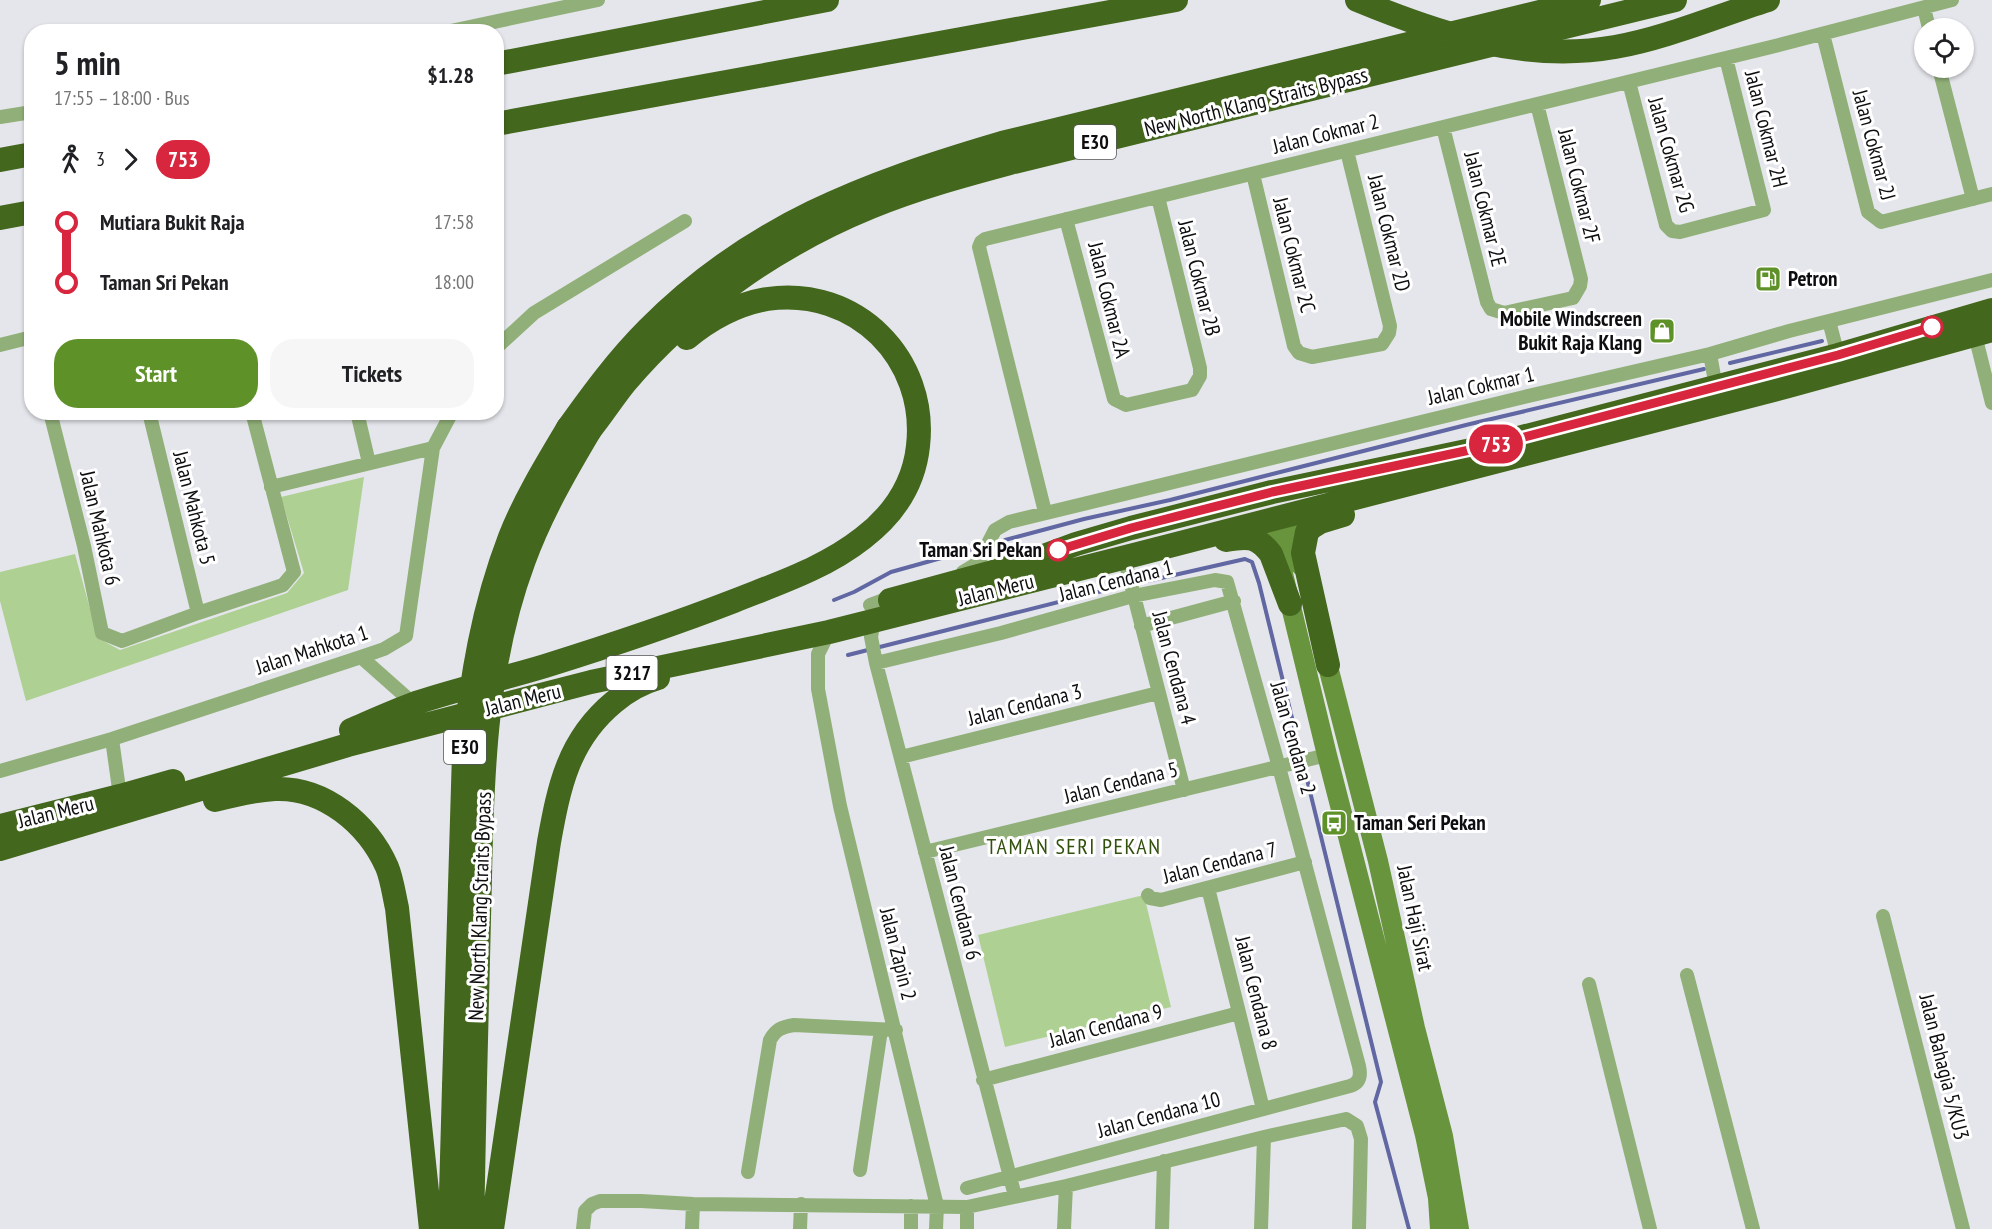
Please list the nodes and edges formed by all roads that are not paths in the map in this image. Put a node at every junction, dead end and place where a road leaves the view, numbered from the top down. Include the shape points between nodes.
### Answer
1 (598, 0) edge
2 (827, 0) edge
3 (1176, 0) edge
4 (1357, 0) edge
5 (1588, 0) edge
6 (1675, 0) edge
7 (1768, 0) edge
8 (1953, 0) edge
9 (1924, 8) junction
10 (1926, 18) edge
11 (485, 24) edge
12 (1823, 34) junction
13 (1726, 58) junction
14 (504, 62) edge
15 (1942, 78) edge
16 (1629, 82) junction
17 (1537, 104) junction
18 (24, 113) edge
19 (0, 117) edge
20 (504, 123) edge
21 (1443, 127) junction
22 (1347, 151) junction
23 (24, 156) edge
24 (0, 160) edge
25 (1253, 174) junction
26 (1992, 194) edge
27 (1158, 197) junction
28 (1973, 199) junction
29 (24, 214) edge
30 (0, 218) edge
31 (1066, 219) junction
32 (685, 221) dead end
33 (1680, 232) joint
34 (1992, 280) edge
35 (1487, 302) joint
36 (1992, 310) edge
37 (1829, 321) junction
38 (1983, 333) edge
39 (24, 340) edge
40 (504, 341) edge
41 (0, 345) edge
42 (1294, 346) joint
43 (1710, 354) junction
44 (1838, 355) junction
45 (1987, 364) edge
46 (1716, 387) junction
47 (1110, 390) joint
48 (1992, 403) edge
49 (52, 420) edge
50 (151, 420) edge
51 (254, 420) edge
52 (359, 420) edge
53 (448, 420) edge
54 (579, 429) junction
55 (433, 448) junction
56 (1476, 449) junction
57 (1498, 462) junction
58 (369, 463) junction
59 (271, 487) junction
60 (1045, 512) junction
61 (1277, 515) junction
62 (988, 543) junction
63 (1131, 556) junction
64 (1013, 566) junction
65 (1227, 582) joint
66 (1133, 596) junction
67 (1234, 601) junction
68 (1290, 604) junction
69 (872, 612) junction
70 (198, 613) junction
71 (1141, 626) junction
72 (829, 632) junction
73 (767, 645) junction
74 (875, 655) junction
75 (361, 657) junction
76 (1328, 665) junction
77 (1158, 693) junction
78 (414, 704) junction
79 (351, 730) junction
80 (112, 740) junction
81 (901, 757) junction
82 (1319, 757) junction
83 (1285, 765) junction
84 (0, 771) edge
85 (1184, 790) junction
86 (116, 807) junction
87 (0, 826) edge
88 (0, 849) edge
89 (925, 852) junction
90 (1305, 862) junction
91 (1208, 888) junction
92 (1148, 895) dead end
93 (1884, 916) dead end
94 (1687, 975) dead end
95 (1589, 984) dead end
96 (1239, 1013) junction
97 (881, 1030) junction
98 (896, 1030) junction
99 (983, 1080) junction
100 (1359, 1080) joint
101 (464, 1084) junction
102 (1263, 1109) junction
103 (1264, 1137) junction
104 (1164, 1161) junction
105 (860, 1170) dead end
106 (748, 1172) dead end
107 (1008, 1175) junction
108 (1066, 1186) junction
109 (967, 1188) dead end
110 (1014, 1196) junction
111 (693, 1204) junction
112 (801, 1204) junction
113 (911, 1206) junction
114 (937, 1206) junction
115 (967, 1207) junction
116 (432, 1229) edge
117 (450, 1229) edge
118 (472, 1229) edge
119 (492, 1229) edge
120 (583, 1229) edge
121 (692, 1229) edge
122 (800, 1229) edge
123 (911, 1229) edge
124 (936, 1229) edge
125 (967, 1229) edge
126 (1064, 1229) edge
127 (1162, 1229) edge
128 (1261, 1229) edge
129 (1359, 1229) edge
130 (1440, 1229) edge
131 (1459, 1229) edge
132 (1650, 1229) edge
133 (1753, 1229) edge
134 (1963, 1229) edge

1 - 11 street
2 - 14 highway
3 - 20 highway
4 - 7 highway, bridge via 1456,36 1497,46 1578,52 1616,47
5 - 54 highway, New North Klang Straits Bypass / E30 via 1002,143 860,190 775,231 697,284 648,328 606,375
6 - 54 highway, New North Klang Straits Bypass / E30 via 1014,162 871,207 813,234 710,301
8 - 9 street, Jalan Cokmar 2
9 - 10 street
9 - 12 street, Jalan Cokmar 2
12 - 13 street, Jalan Cokmar 2
12 - 28 street, Jalan Cokmar 2J via 1868,212 1881,222
13 - 16 street, Jalan Cokmar 2
13 - 33 street, Jalan Cokmar 2H via 1764,210
15 - 28 street
16 - 17 street, Jalan Cokmar 2
16 - 33 street, Jalan Cokmar 2G via 1666,225
17 - 21 street, Jalan Cokmar 2
17 - 35 street, Jalan Cokmar 2F via 1580,286 1573,298 1504,313 1491,309
18 - 19 street
21 - 22 street, Jalan Cokmar 2
21 - 35 street, Jalan Cokmar 2E
22 - 25 street, Jalan Cokmar 2
22 - 42 street, Jalan Cokmar 2D via 1389,333 1382,344 1312,357 1299,353
23 - 24 highway
25 - 27 street, Jalan Cokmar 2
25 - 42 street, Jalan Cokmar 2C
26 - 28 street, Jalan Cokmar 2J
27 - 31 street, Jalan Cokmar 2
27 - 47 street, Jalan Cokmar 2B via 1200,376 1192,390 1126,405 1114,399
29 - 30 highway
31 - 47 street, Jalan Cokmar 2A
31 - 60 street, Jalan Cokmar 2 via 985,239 979,248
32 - 40 street via 534,313
34 - 37 street, Jalan Cokmar 1
36 - 44 highway, Jalan Meru / 3217
37 - 43 street, Jalan Cokmar 1
37 - 44 street
38 - 45 street
38 - 57 highway, Jalan Meru / 3217
39 - 41 street
43 - 46 street
43 - 60 street, Jalan Cokmar 1
44 - 46 highway, Jalan Meru / 3217
45 - 48 street
46 - 56 highway, Jalan Meru / 3217
49 - 70 street, Jalan Mahkota 6 via 102,633 122,641
50 - 70 street, Jalan Mahkota 5
51 - 59 street
52 - 58 street
53 - 55 street
54 - 78 highway via 625,400 670,352 722,315 745,305 788,298 835,307 877,331 906,369 915,392 920,432 912,478 899,501 865,536 828,562 625,641
54 - 101 highway, New North Klang Straits Bypass / E30, bridge via 536,481 510,537 477,652 464,753
55 - 58 street
55 - 75 street, Jalan Mahkota 1 via 406,636
56 - 61 highway via 1357,486 1284,503
56 - 64 highway, Jalan Meru / 3217 via 1261,494 1076,544
57 - 61 highway, Jalan Meru / 3217
57 - 76 highway via 1396,501 1320,522 1307,532 1303,553
58 - 59 street
59 - 70 street via 294,572 283,585
60 - 62 street, Jalan Cokmar 1 via 1009,522 995,530
61 - 63 highway, Jalan Meru / 3217
61 - 64 highway via 1258,507 1103,548
61 - 68 main road, Jalan Haji Sirat
61 - 76 main road, Jalan Haji Sirat
62 - 64 street via 991,561
62 - 69 street, Jalan Cokmar 1 via 978,564 970,570
63 - 66 street, Jalan Cendana 4
63 - 68 highway via 1183,550 1245,536 1258,540 1271,554
63 - 69 highway, Jalan Meru / 3217
64 - 69 highway, Jalan Meru / 3217
65 - 66 street, Jalan Cendana 1 via 1215,580
65 - 67 street, Jalan Cendana 2
66 - 71 street, Jalan Cendana 4
66 - 74 street, Jalan Cendana 1 via 1001,633
67 - 71 street
67 - 83 street, Jalan Cendana 2
68 - 82 main road, Jalan Haji Sirat
69 - 72 highway, Jalan Meru / 3217
69 - 74 street, Jalan Cendana 6
69 - 79 highway, Jalan Meru / 3217 via 587,669
71 - 77 street, Jalan Cendana 4
72 - 73 highway, Jalan Meru / 3217
72 - 98 street, Jalan Zapin 2 via 818,654 818,689 840,806
73 - 86 highway, Jalan Meru / 3217 via 591,682
73 - 119 highway via 644,682 599,715 579,740 556,804
74 - 81 street, Jalan Cendana 6
75 - 78 street
75 - 80 street, Jalan Mahkota 1
76 - 131 main road, Jalan Haji Sirat via 1443,1136
77 - 81 street, Jalan Cendana 3
77 - 85 street, Jalan Cendana 4
78 - 79 highway
79 - 86 highway, Jalan Meru / 3217
80 - 84 street, Jalan Mahkota 1
80 - 86 street
81 - 89 street, Jalan Cendana 6
82 - 83 street, Jalan Cendana 5
82 - 130 main road, Jalan Haji Sirat via 1425,1135
83 - 85 street, Jalan Cendana 5
83 - 90 street, Jalan Cendana 2
85 - 89 street, Jalan Cendana 5
86 - 87 highway, Jalan Meru / 3217
86 - 88 highway, Jalan Meru / 3217
86 - 116 highway via 179,808 276,789 334,804 364,830 388,868 397,908
89 - 99 street, Jalan Cendana 6
90 - 91 street, Jalan Cendana 7
90 - 100 street, Jalan Cendana 2 via 1359,1066
91 - 92 street, Jalan Cendana 7 via 1161,900
91 - 96 street, Jalan Cendana 8
93 - 134 street, Jalan Bahagia 5/KU3
94 - 133 street
95 - 132 street
96 - 99 street, Jalan Cendana 9
96 - 102 street, Jalan Cendana 8
97 - 98 street
97 - 105 street
97 - 106 street via 794,1025 774,1032
98 - 114 street, Jalan Zapin 2
99 - 107 street, Jalan Cendana 6
100 - 102 street, Jalan Cendana 10 via 1355,1085
101 - 117 highway, New North Klang Straits Bypass / E30
101 - 118 highway, New North Klang Straits Bypass / E30
102 - 107 street, Jalan Cendana 10
103 - 104 street
103 - 128 street
103 - 129 street via 1346,1119 1358,1126
104 - 108 street
104 - 127 street
107 - 109 street, Jalan Cendana 10
107 - 110 street, Jalan Cendana 6
108 - 110 street
108 - 126 street
110 - 115 street
111 - 112 street
111 - 120 street via 600,1201 585,1211
111 - 121 street
112 - 113 street
112 - 122 street
113 - 114 street
113 - 123 street
114 - 115 street
114 - 124 street, Jalan Zapin 2
115 - 125 street

